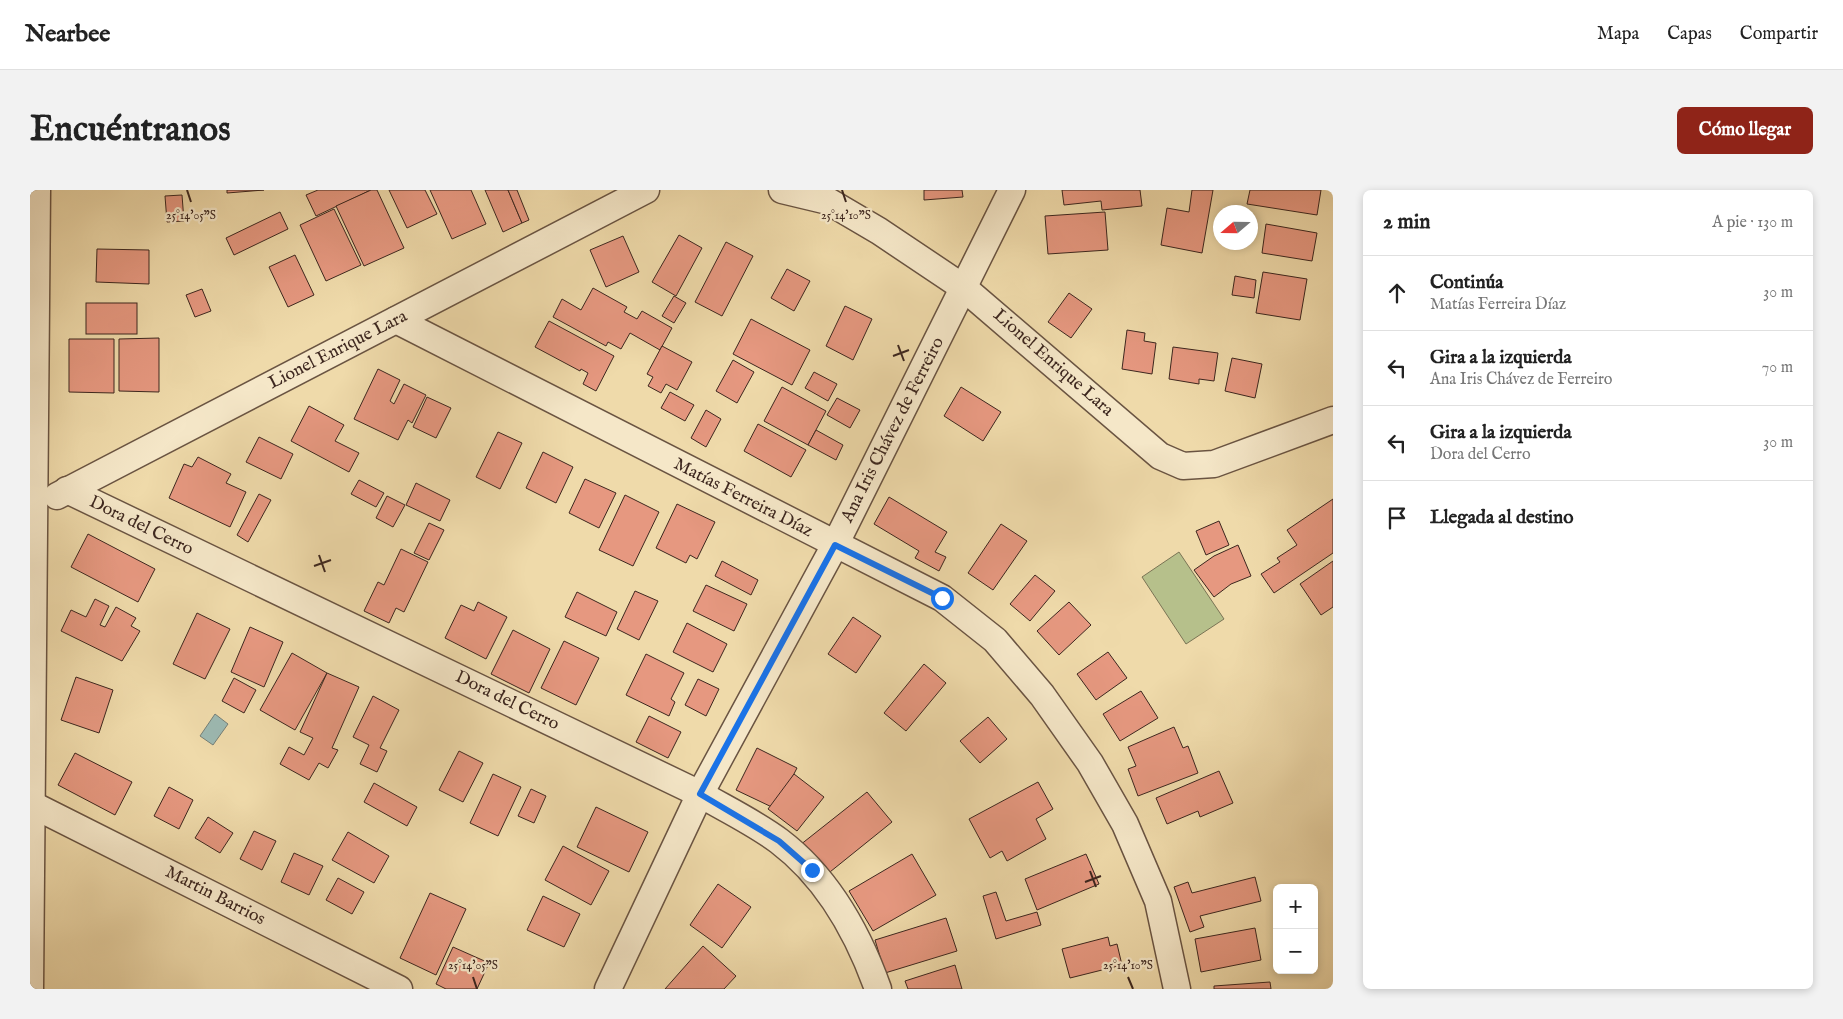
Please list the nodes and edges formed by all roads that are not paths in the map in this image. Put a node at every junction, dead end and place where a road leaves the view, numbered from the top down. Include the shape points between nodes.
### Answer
1 (36, 190) edge
2 (646, 190) edge
3 (782, 190) edge
4 (1012, 190) edge
5 (964, 288) junction
6 (396, 320) junction
7 (1333, 420) edge
8 (67, 490) junction
9 (33, 508) edge
10 (835, 545) junction
11 (700, 794) junction
12 (31, 804) junction
13 (30, 989) edge
14 (399, 989) edge
15 (608, 989) edge
16 (878, 989) edge
17 (1177, 989) edge

1 - 9 street
2 - 6 street, Lionel Enrique Lara
3 - 5 street, Lionel Enrique Lara via 828,201 880,231
4 - 5 street, Ana Iris Chávez de Ferreiro
5 - 7 street, Lionel Enrique Lara via 1160,456 1183,466 1214,464
5 - 10 street, Ana Iris Chávez de Ferreiro
6 - 8 street, Lionel Enrique Lara
6 - 10 street, Matías Ferreira Díaz
8 - 9 street, Lionel Enrique Lara
8 - 11 street, Dora del Cerro
9 - 12 street
10 - 11 street, Ana Iris Chávez de Ferreiro
10 - 17 street, Matías Ferreira Díaz via 942,598 995,640 1042,695 1090,763 1125,824 1158,901
11 - 15 street, Ana Iris Chávez de Ferreiro
11 - 16 street, Dora del Cerro via 779,841 812,870 839,906 864,950
12 - 13 street
12 - 14 street, Martin Barrios

